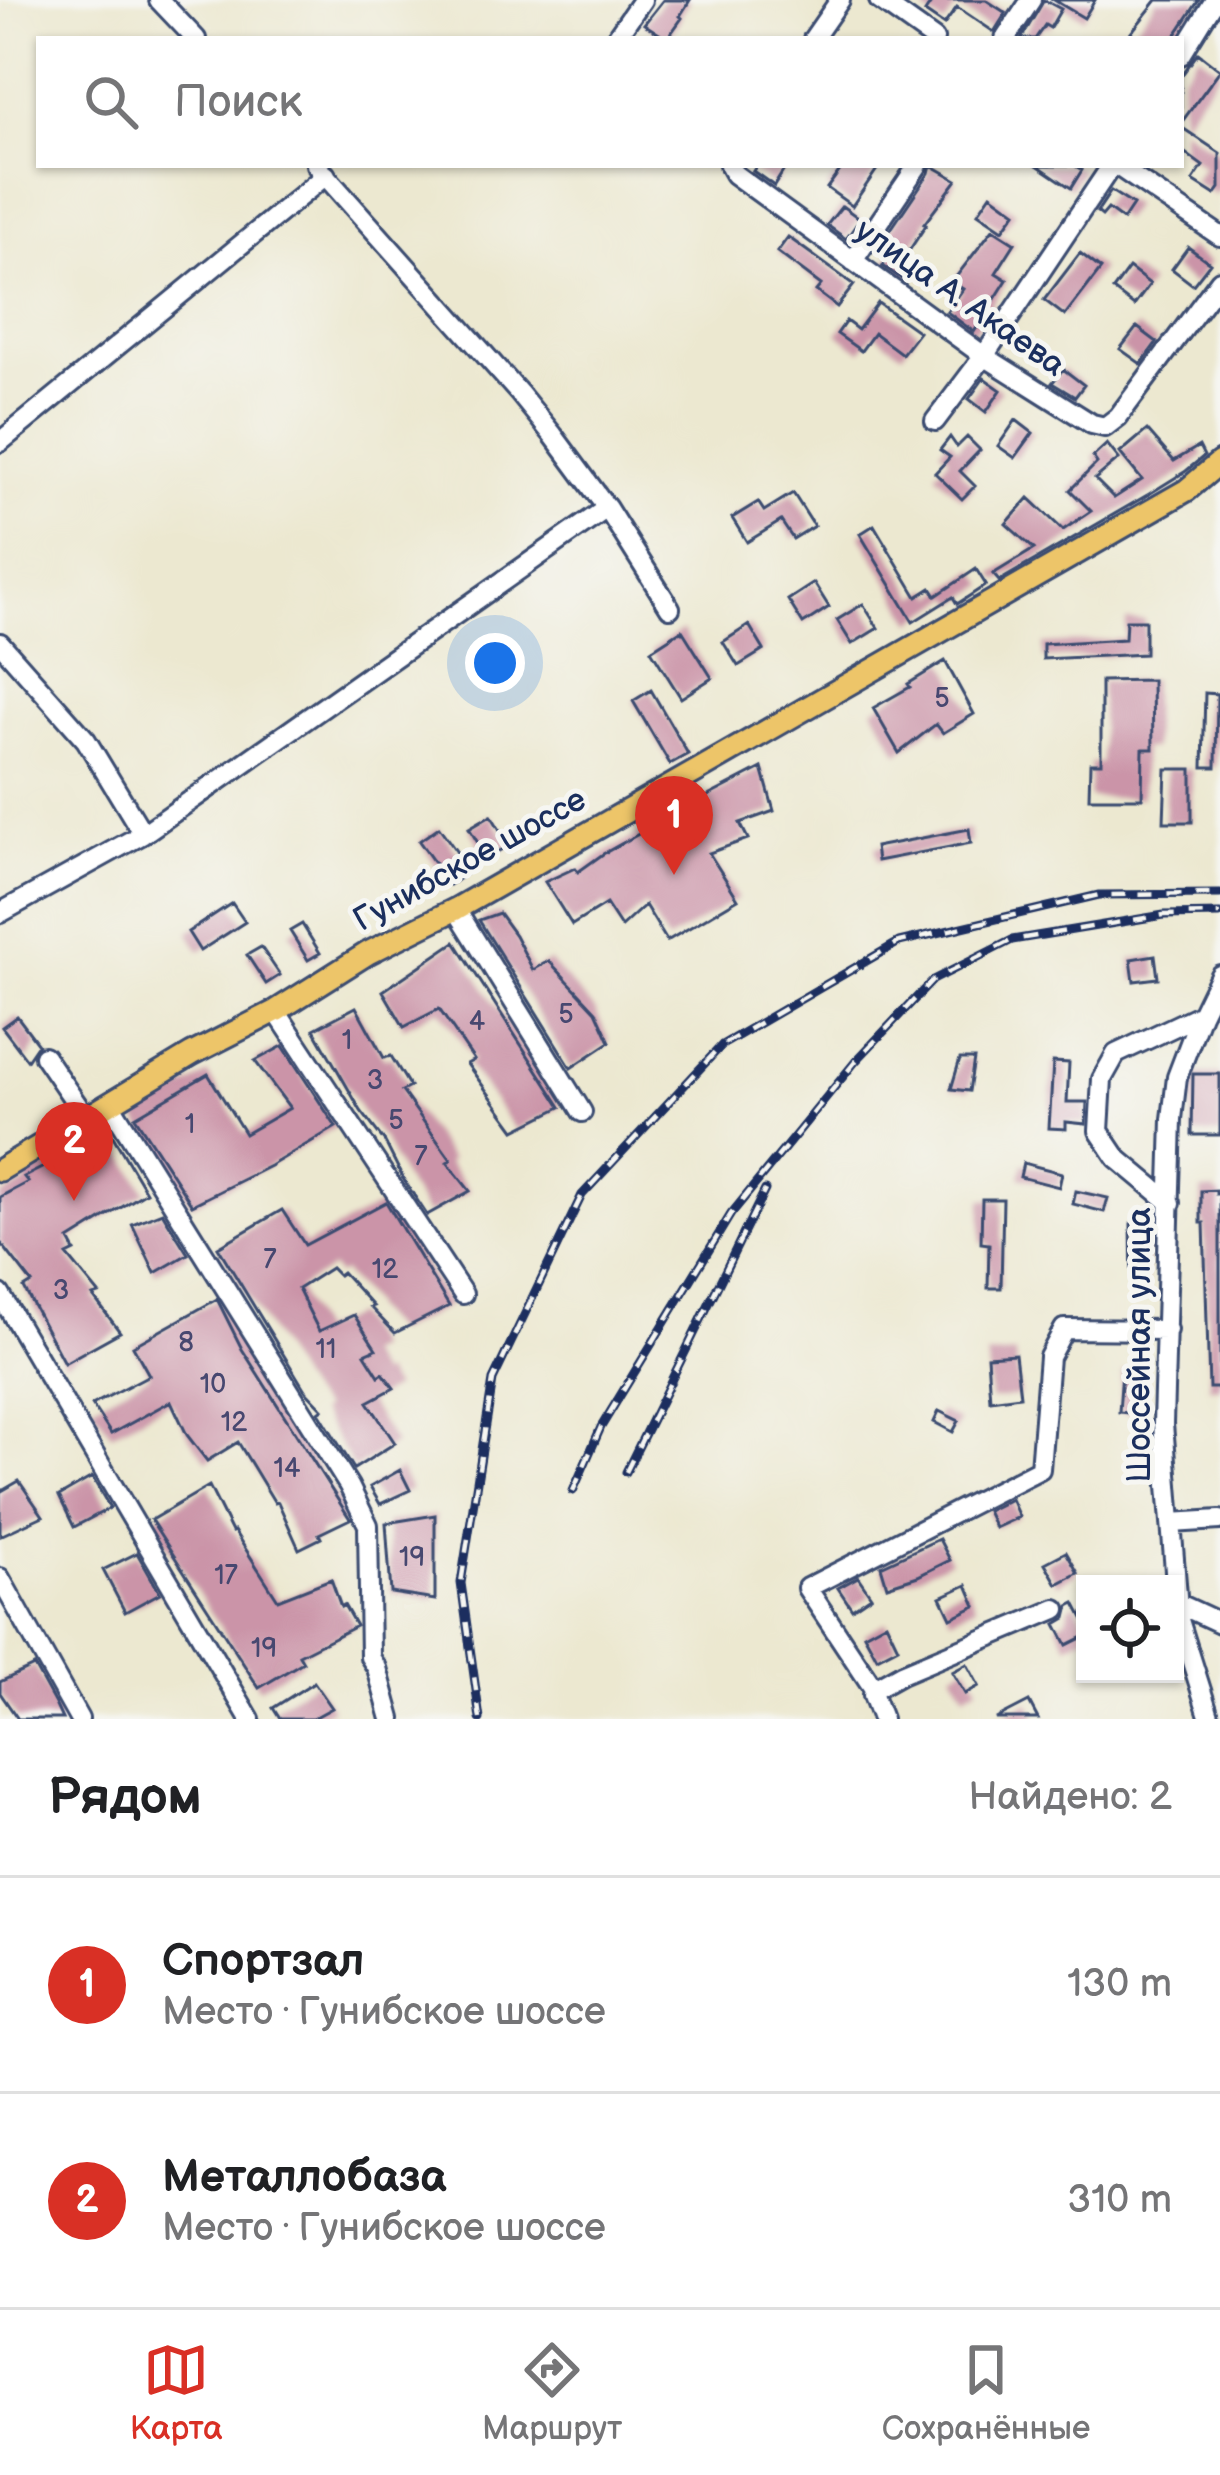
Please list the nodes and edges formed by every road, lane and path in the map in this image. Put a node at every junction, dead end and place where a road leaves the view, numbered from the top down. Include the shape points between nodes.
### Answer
1 (159, 0) edge
2 (642, 0) edge
3 (840, 0) edge
4 (879, 0) edge
5 (1031, 0) edge
6 (1215, 0) edge
7 (193, 36) edge
8 (617, 36) edge
9 (815, 36) edge
10 (930, 36) edge
11 (1006, 36) edge
12 (1184, 50) edge
13 (730, 168) edge
14 (916, 168) edge
15 (1112, 168) edge
16 (1118, 168) edge
17 (321, 170) edge
18 (1220, 236) edge
19 (853, 261) junction
20 (1220, 280) edge
21 (984, 356) junction
22 (935, 421) dead end
23 (0, 442) edge
24 (1220, 462) edge
25 (1220, 473) edge
26 (1187, 490) junction
27 (607, 508) junction
28 (670, 608) dead end
29 (0, 643) edge
30 (143, 834) junction
31 (456, 909) junction
32 (0, 913) edge
33 (1220, 976) edge
34 (276, 1011) junction
35 (1202, 1014) junction
36 (44, 1056) dead end
37 (111, 1105) junction
38 (582, 1112) dead end
39 (87, 1119) junction
40 (0, 1170) edge
41 (1171, 1203) junction
42 (0, 1294) edge
43 (463, 1294) dead end
44 (1167, 1330) junction
45 (1220, 1520) edge
46 (1171, 1523) junction
47 (1175, 1575) edge
48 (0, 1578) edge
49 (1184, 1606) edge
50 (1056, 1609) dead end
51 (1220, 1623) edge
52 (1184, 1636) edge
53 (874, 1689) junction
54 (79, 1719) edge
55 (250, 1719) edge
56 (392, 1719) edge
57 (882, 1719) edge
58 (1210, 1719) edge

1 - 7 street
2 - 8 street
3 - 9 street
4 - 10 street
5 - 11 street
6 - 12 street
13 - 19 street, улица А. Акаева
14 - 19 street
15 - 21 street
16 - 18 street
17 - 23 street
17 - 27 street via 519,393
19 - 21 street, улица А. Акаева
20 - 21 street, улица А. Акаева via 1105,427
21 - 22 street
24 - 26 main road, Гунибское шоссе
25 - 26 main road
26 - 31 main road, Гунибское шоссе
27 - 28 street
27 - 30 street
29 - 30 street via 86,740
30 - 32 street
31 - 34 main road, Гунибское шоссе
31 - 38 street
33 - 35 street, Шоссейная улица
34 - 37 main road, Гунибское шоссе
34 - 43 street
35 - 41 street, Шоссейная улица via 1177,1077
35 - 41 street via 1116,1054 1102,1079 1099,1131 1117,1158
36 - 39 street
37 - 39 main road, Гунибское шоссе
37 - 56 street via 368,1525 370,1657
39 - 40 main road, Гунибское шоссе
41 - 44 street, Шоссейная улица
42 - 55 street
44 - 46 street, Шоссейная улица
44 - 53 street via 1064,1329 1049,1357 1040,1469 807,1588
45 - 46 street
46 - 47 street, Шоссейная улица
48 - 54 street
49 - 51 street
50 - 53 street
52 - 58 street, Шоссейная улица
53 - 57 street

